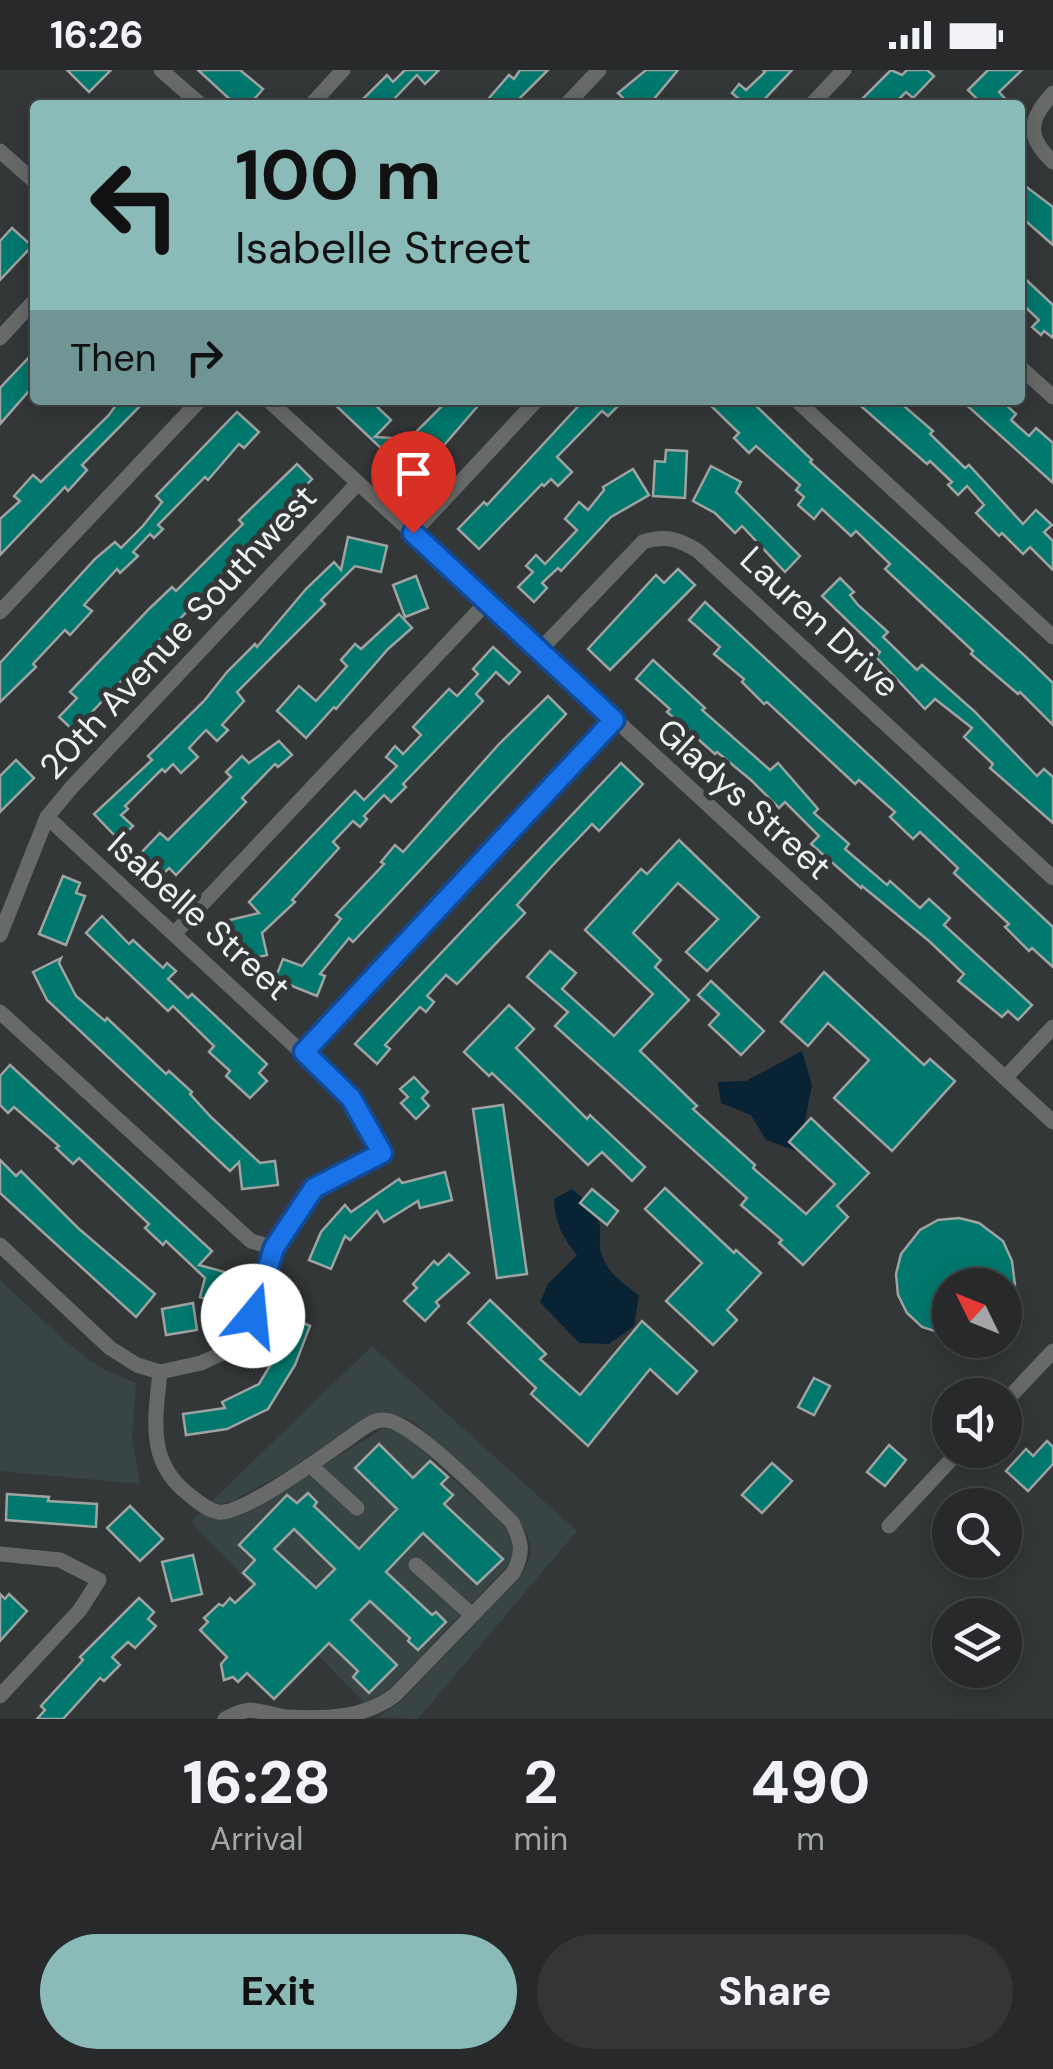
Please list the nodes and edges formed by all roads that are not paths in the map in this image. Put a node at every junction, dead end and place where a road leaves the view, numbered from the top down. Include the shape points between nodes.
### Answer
1 (161, 70) edge
2 (344, 70) edge
3 (599, 70) edge
4 (844, 70) edge
5 (1053, 93) edge
6 (196, 100) edge
7 (315, 100) edge
8 (571, 100) edge
9 (816, 100) edge
10 (0, 151) edge
11 (1053, 162) edge
12 (30, 178) edge
13 (30, 305) edge
14 (0, 338) edge
15 (1025, 372) edge
16 (1053, 397) edge
17 (195, 405) edge
18 (276, 405) edge
19 (532, 405) edge
20 (801, 405) edge
21 (358, 483) junction
22 (413, 533) junction
23 (488, 602) junction
24 (0, 612) edge
25 (1053, 637) edge
26 (541, 649) junction
27 (614, 720) junction
28 (48, 817) junction
29 (1053, 878) edge
30 (175, 933) junction
31 (0, 935) edge
32 (0, 1012) edge
33 (1053, 1027) edge
34 (304, 1052) junction
35 (1005, 1078) junction
36 (1053, 1122) edge
37 (0, 1246) edge
38 (274, 1248) junction
39 (1053, 1351) edge
40 (160, 1372) junction
41 (1022, 1384) edge
42 (310, 1465) junction
43 (943, 1468) edge
44 (357, 1508) dead end
45 (889, 1526) dead end
46 (0, 1554) edge
47 (416, 1565) dead end
48 (472, 1615) junction
49 (0, 1696) edge
50 (225, 1719) edge

1 - 6 street
2 - 7 street
3 - 8 street
4 - 9 street
5 - 11 street via 1035,117 1033,136
10 - 12 street
13 - 14 street
15 - 16 street
17 - 24 street
18 - 21 street, Gladys Street
19 - 22 street
20 - 25 street
21 - 22 street, Gladys Street
21 - 28 street, 20th Avenue Southwest
22 - 23 street, Gladys Street
23 - 26 street, Gladys Street
23 - 30 street
26 - 27 street, Gladys Street
26 - 29 street, Lauren Drive via 643,542 680,539
27 - 34 street
27 - 35 street, Gladys Street
28 - 30 street, Isabelle Street
28 - 31 street, 20th Avenue Southwest
30 - 34 street, Isabelle Street
32 - 38 street via 251,1242
33 - 35 street
34 - 38 street, Isabelle Street via 351,1098 382,1153 314,1188
35 - 36 street, Gladys Street
37 - 40 street via 110,1348
38 - 40 street via 238,1346
39 - 41 street
40 - 42 street via 154,1433 159,1456 184,1492 204,1506 236,1509
42 - 44 street
42 - 48 street via 383,1419 408,1427 512,1522 523,1555
43 - 45 street
46 - 49 street via 60,1560 99,1580 80,1610
47 - 48 street
48 - 50 street via 376,1709 317,1718 256,1708

